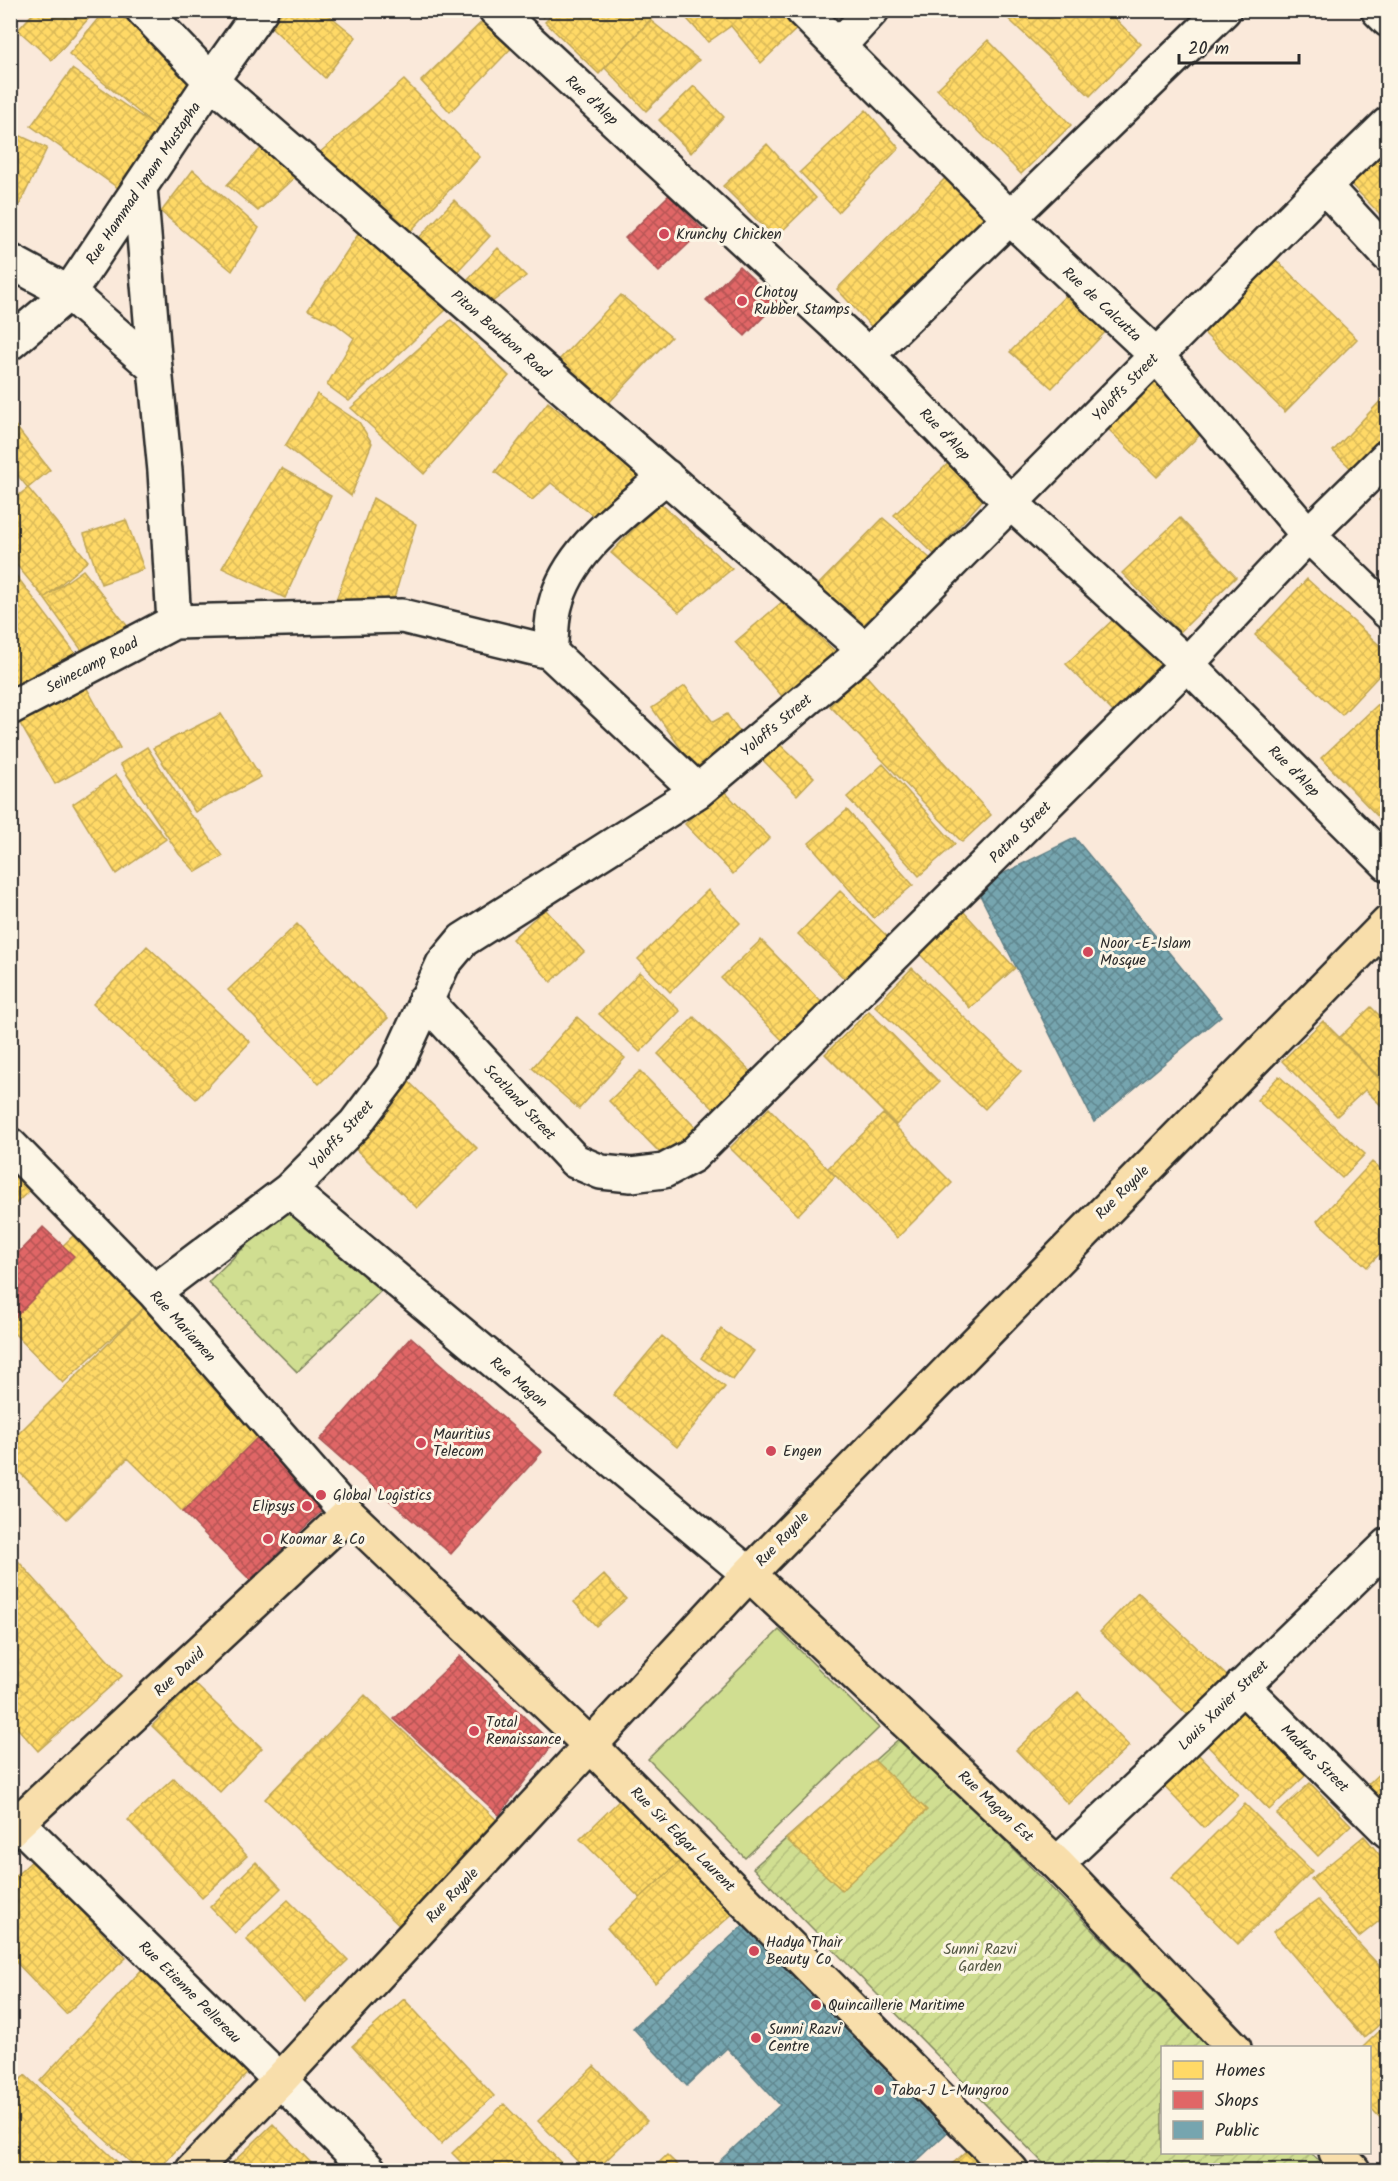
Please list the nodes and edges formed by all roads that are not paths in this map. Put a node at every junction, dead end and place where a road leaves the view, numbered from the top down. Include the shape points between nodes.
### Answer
1 (143, 10) edge
2 (261, 10) edge
3 (496, 10) edge
4 (802, 10) edge
5 (872, 10) edge
6 (1224, 10) edge
7 (1378, 10) edge
8 (1388, 20) edge
9 (839, 46) junction
10 (211, 81) junction
11 (1388, 124) edge
12 (1324, 186) junction
13 (140, 187) junction
14 (1010, 218) junction
15 (1388, 255) edge
16 (10, 261) edge
17 (69, 293) junction
18 (10, 343) edge
19 (868, 355) junction
20 (1156, 355) junction
21 (155, 368) junction
22 (1388, 456) edge
23 (666, 476) junction
24 (1012, 504) junction
25 (1308, 535) junction
26 (1388, 612) edge
27 (174, 622) junction
28 (865, 650) junction
29 (550, 652) junction
30 (1187, 664) junction
31 (10, 708) edge
32 (698, 791) junction
33 (1388, 864) edge
34 (1388, 923) edge
35 (425, 1000) junction
36 (10, 1146) edge
37 (631, 1175) joint
38 (289, 1190) junction
39 (154, 1292) junction
40 (348, 1514) junction
41 (1388, 1545) edge
42 (749, 1574) junction
43 (1242, 1686) junction
44 (591, 1746) junction
45 (13, 1822) edge
46 (1388, 1831) edge
47 (1057, 1864) junction
48 (1232, 2046) edge
49 (280, 2080) junction
50 (1338, 2154) edge
51 (192, 2170) edge
52 (369, 2170) edge
53 (1011, 2170) edge
54 (1353, 2170) edge

1 - 10 street, Piton Bourbon Road
2 - 10 street, Rue Hammad Imam Mustapha
3 - 19 street, Rue d'Alep
4 - 9 street, Rue de Calcutta
5 - 9 street
6 - 14 street
7 - 8 street
9 - 14 street, Rue de Calcutta
10 - 13 street, Rue Hammad Imam Mustapha
10 - 23 street, Piton Bourbon Road
11 - 12 street, Yoloffs Street
12 - 15 street
12 - 20 street, Yoloffs Street
13 - 17 street, Rue Hammad Imam Mustapha
13 - 21 street
14 - 19 street
14 - 20 street, Rue de Calcutta
16 - 17 street
17 - 18 street, Rue Hammad Imam Mustapha
17 - 21 street
19 - 24 street, Rue d'Alep
20 - 24 street, Yoloffs Street
20 - 25 street, Rue de Calcutta
21 - 27 street
22 - 25 street, Patna Street
23 - 28 street, Piton Bourbon Road
23 - 29 street via 597,536 572,566 555,606
24 - 28 street, Yoloffs Street
24 - 30 street, Rue d'Alep
25 - 26 street, Rue de Calcutta
25 - 30 street, Patna Street
27 - 29 street via 402,616
27 - 31 street, Seinecamp Road
28 - 32 street, Yoloffs Street
29 - 32 street
30 - 33 street, Rue d'Alep
30 - 37 street, Patna Street via 692,1156 664,1171
32 - 35 street, Yoloffs Street via 463,940 443,964
34 - 42 main road, Rue Royale
35 - 37 street, Scotland Street via 575,1161 601,1172
35 - 38 street, Yoloffs Street via 392,1075 355,1124
36 - 39 street, Rue Mariamen
38 - 39 street, Yoloffs Street
38 - 42 street, Rue Magon
39 - 40 street, Rue Mariamen
40 - 44 main road, Rue Sir Edgar Laurent
40 - 45 main road, Rue David
41 - 43 street, Louis Xavier Street
42 - 44 main road, Rue Royale
42 - 47 main road, Rue Magon Est
43 - 46 street, Madras Street
43 - 47 street, Louis Xavier Street
44 - 49 main road, Rue Royale
44 - 53 main road, Rue Sir Edgar Laurent
45 - 49 street, Rue Etienne Pellereau
47 - 48 main road, Rue Magon Est
49 - 51 main road, Rue Royale
49 - 52 street, Rue Etienne Pellereau
50 - 54 main road

